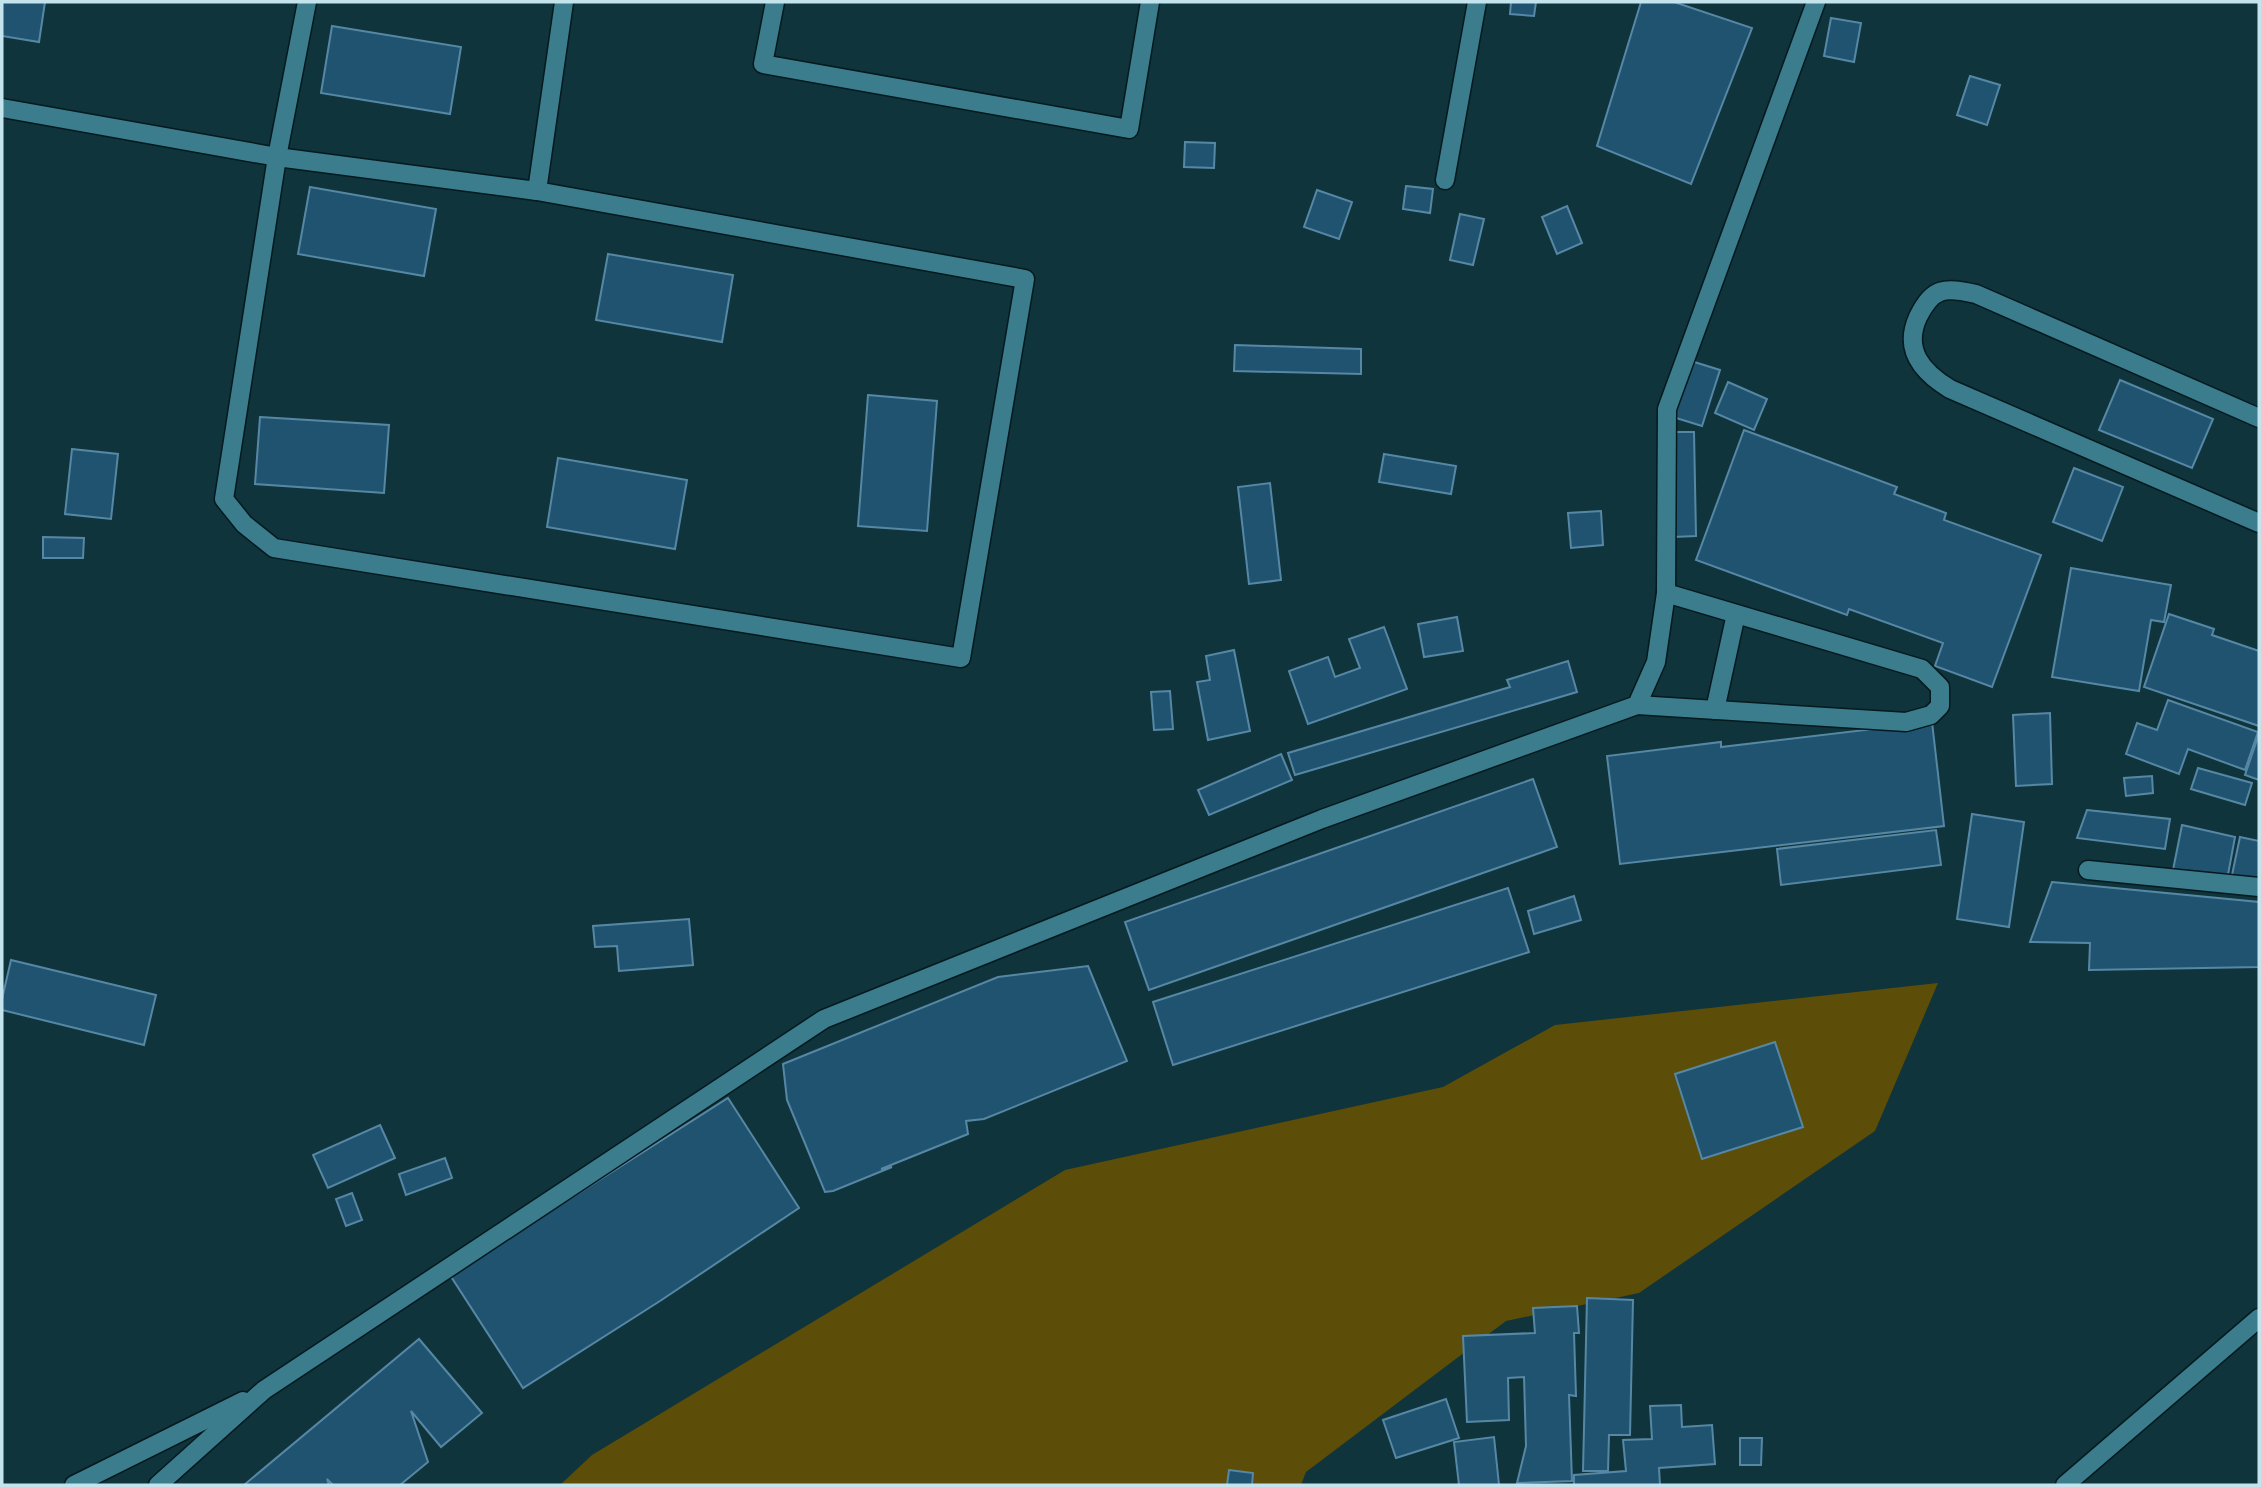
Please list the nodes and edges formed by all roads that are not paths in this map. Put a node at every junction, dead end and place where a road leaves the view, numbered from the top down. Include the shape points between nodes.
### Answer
1 (307, 2) edge
2 (564, 2) edge
3 (775, 2) edge
4 (1150, 2) edge
5 (1476, 2) edge
6 (1816, 2) edge
7 (2, 108) edge
8 (277, 157) junction
9 (1445, 180) dead end
10 (537, 191) junction
11 (2259, 418) edge
12 (2259, 523) edge
13 (1666, 593) junction
14 (1736, 614) junction
15 (1637, 705) junction
16 (1715, 710) junction
17 (2088, 870) dead end
18 (2259, 887) edge
19 (2259, 1318) edge
20 (264, 1390) junction
21 (74, 1485) edge
22 (158, 1485) edge
23 (2064, 1485) edge

1 - 8 street
2 - 10 street
3 - 4 street via 763,64 1129,129
5 - 9 street
6 - 13 street via 1667,409
7 - 8 street
8 - 10 street
8 - 10 street via 223,499 274,548 961,658 1025,279
11 - 12 street via 1976,294 1953,289 1936,292 1926,301 1913,329 1913,347 1920,363 1950,389
13 - 14 street
13 - 15 street via 1656,662
14 - 16 street
14 - 16 street via 1922,669 1940,687 1940,706 1931,715 1906,722
15 - 16 street
15 - 20 street via 1322,819 824,1019
17 - 18 street
19 - 23 street
20 - 21 street
20 - 22 street

